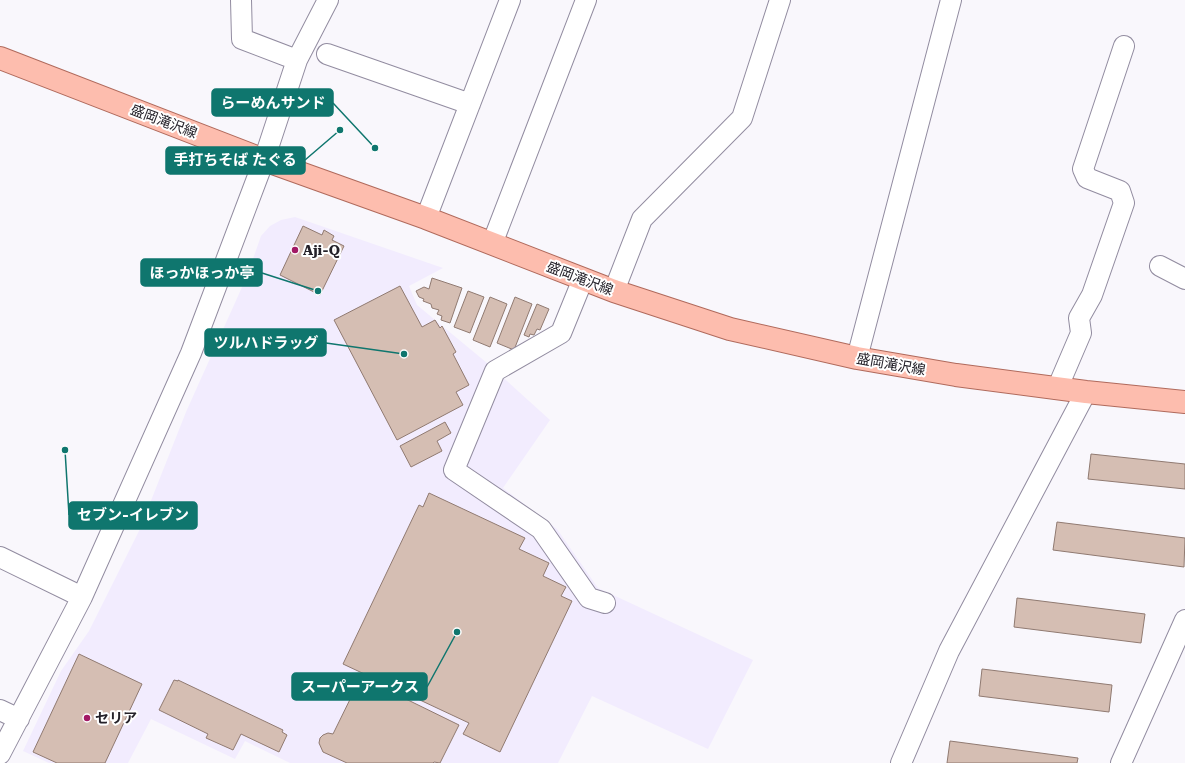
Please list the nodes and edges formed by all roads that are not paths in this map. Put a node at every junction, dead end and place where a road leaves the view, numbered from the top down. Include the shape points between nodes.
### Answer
1 (241, 0) edge
2 (328, 0) edge
3 (510, 0) edge
4 (586, 0) edge
5 (780, 0) edge
6 (951, 0) edge
7 (1124, 46) dead end
8 (327, 54) dead end
9 (0, 58) edge
10 (297, 60) junction
11 (470, 104) junction
12 (264, 160) junction
13 (426, 218) junction
14 (492, 244) junction
15 (1160, 266) dead end
16 (583, 279) junction
17 (1185, 279) edge
18 (614, 291) junction
19 (857, 358) junction
20 (1057, 389) junction
21 (1086, 392) junction
22 (1185, 402) edge
23 (0, 557) edge
24 (82, 598) junction
25 (605, 603) dead end
26 (1185, 620) edge
27 (0, 710) edge
28 (19, 718) junction
29 (0, 754) edge
30 (901, 763) edge
31 (1121, 763) edge

1 - 10 street via 242,39
2 - 10 street
3 - 11 street
4 - 14 street
5 - 18 street via 742,118 642,219
6 - 19 street
7 - 20 street via 1083,169 1087,178 1120,190 1124,202 1092,295 1079,318 1081,333
8 - 11 street
9 - 12 main road, 盛岡滝沢線
10 - 12 street
11 - 13 street
12 - 13 main road, 盛岡滝沢線
12 - 24 street via 191,353
13 - 14 main road, 盛岡滝沢線
14 - 16 main road, 盛岡滝沢線
15 - 17 street
16 - 18 main road, 盛岡滝沢線
16 - 25 street via 561,333 494,371 454,470 541,529 589,598
18 - 19 main road, 盛岡滝沢線 via 730,329
19 - 20 main road, 盛岡滝沢線
20 - 21 main road, 盛岡滝沢線
21 - 22 main road, 盛岡滝沢線
21 - 30 street via 948,651
23 - 24 street
24 - 28 street
26 - 31 street
27 - 28 street
28 - 29 street

